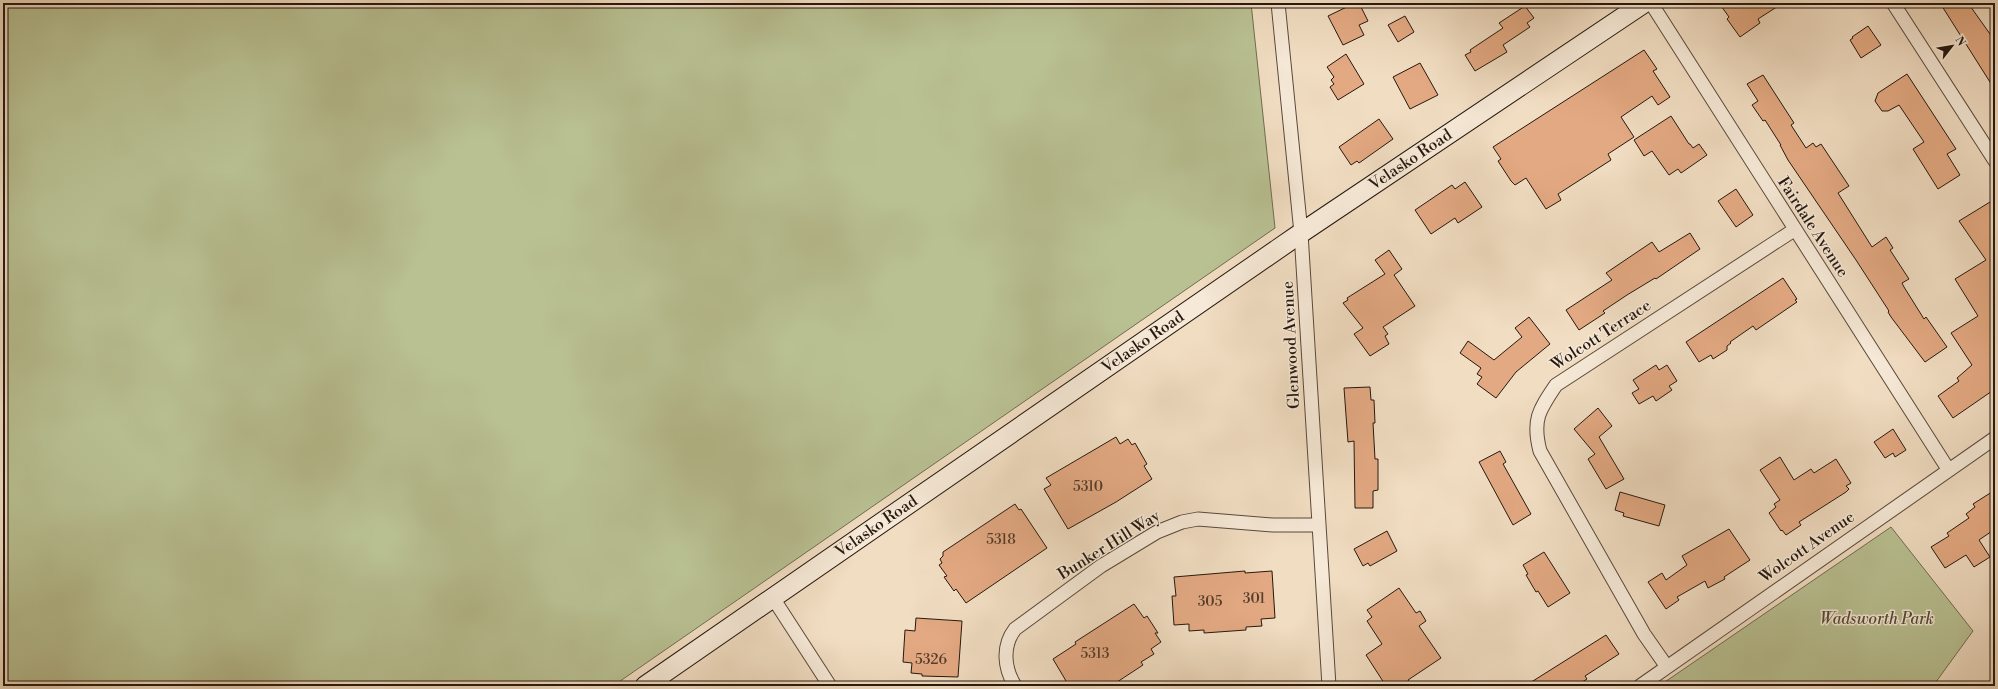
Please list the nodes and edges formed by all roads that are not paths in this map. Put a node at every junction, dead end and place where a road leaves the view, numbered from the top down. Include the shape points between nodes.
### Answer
1 (1278, 3) edge
2 (1644, 3) edge
3 (1651, 3) edge
4 (1893, 3) edge
5 (1995, 160) edge
6 (1794, 230) junction
7 (1301, 233) junction
8 (1995, 438) edge
9 (1948, 469) junction
10 (1318, 526) junction
11 (773, 598) junction
12 (1666, 668) junction
13 (645, 686) edge
14 (830, 686) edge
15 (1015, 686) edge
16 (1329, 686) edge
17 (1640, 686) edge

1 - 7 street, Glenwood Avenue
2 - 7 street, Velasko Road
3 - 6 street, Fairdale Avenue
4 - 5 street
6 - 9 street, Fairdale Avenue
6 - 12 street, Wolcott Terrace via 1556,385 1540,408 1536,422 1540,451
7 - 10 street, Glenwood Avenue
7 - 11 street, Velasko Road
8 - 9 street, Wolcott Avenue
9 - 12 street, Wolcott Avenue
10 - 15 street, Bunker Hill Way via 1198,519 1156,532 1101,566 1015,629 1010,636 1005,656 1009,676
10 - 16 street, Glenwood Avenue
11 - 13 street, Velasko Road
11 - 14 street
12 - 17 street, Wolcott Avenue

